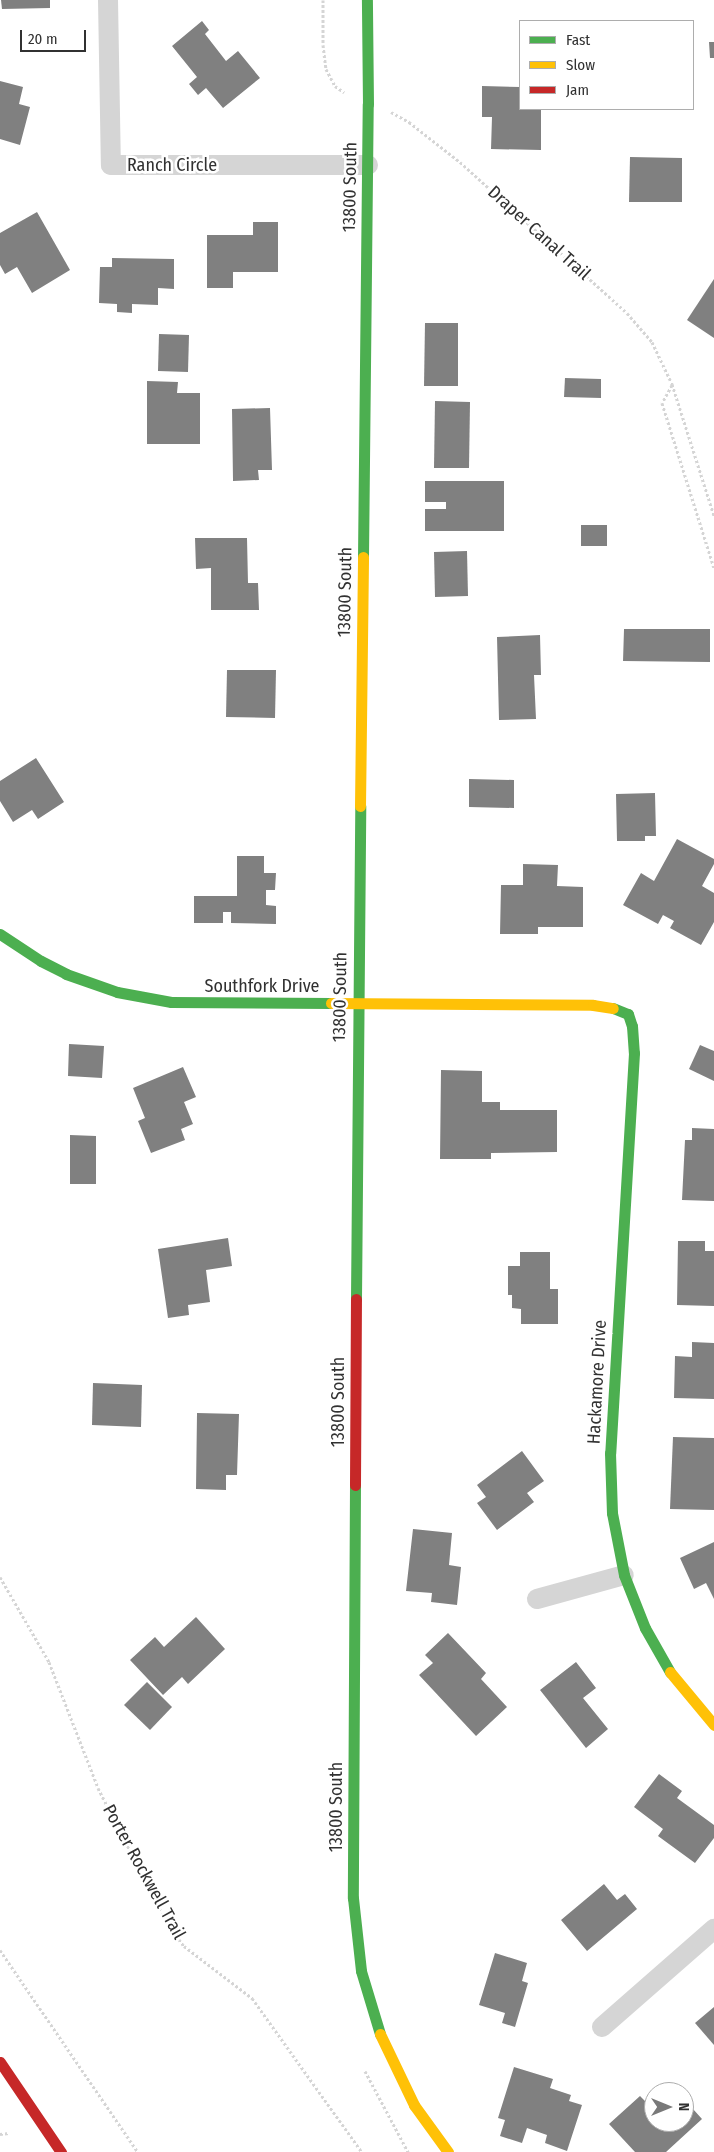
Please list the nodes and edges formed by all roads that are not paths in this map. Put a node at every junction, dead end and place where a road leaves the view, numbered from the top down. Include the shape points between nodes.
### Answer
1 (108, 0) edge
2 (368, 0) edge
3 (368, 165) junction
4 (0, 934) edge
5 (358, 1004) junction
6 (628, 1014) joint
7 (624, 1575) junction
8 (536, 1600) dead end
9 (714, 1725) edge
10 (714, 1929) edge
11 (602, 2027) dead end
12 (0, 2062) edge
13 (61, 2152) edge
14 (448, 2152) edge

1 - 3 street, Ranch Circle via 111,165
2 - 3 main road, 13800 South
3 - 5 main road, 13800 South
4 - 5 main road, Southfork Drive via 66,974 144,998 199,1003
5 - 6 main road, Southfork Drive via 593,1005
5 - 14 main road, 13800 South via 354,1898 357,1947 367,1994 382,2040 402,2084
6 - 7 main road, Hackamore Drive via 634,1053 610,1474 613,1523
7 - 8 street
7 - 9 main road, Hackamore Drive via 658,1653 688,1696
10 - 11 street
12 - 13 main road

